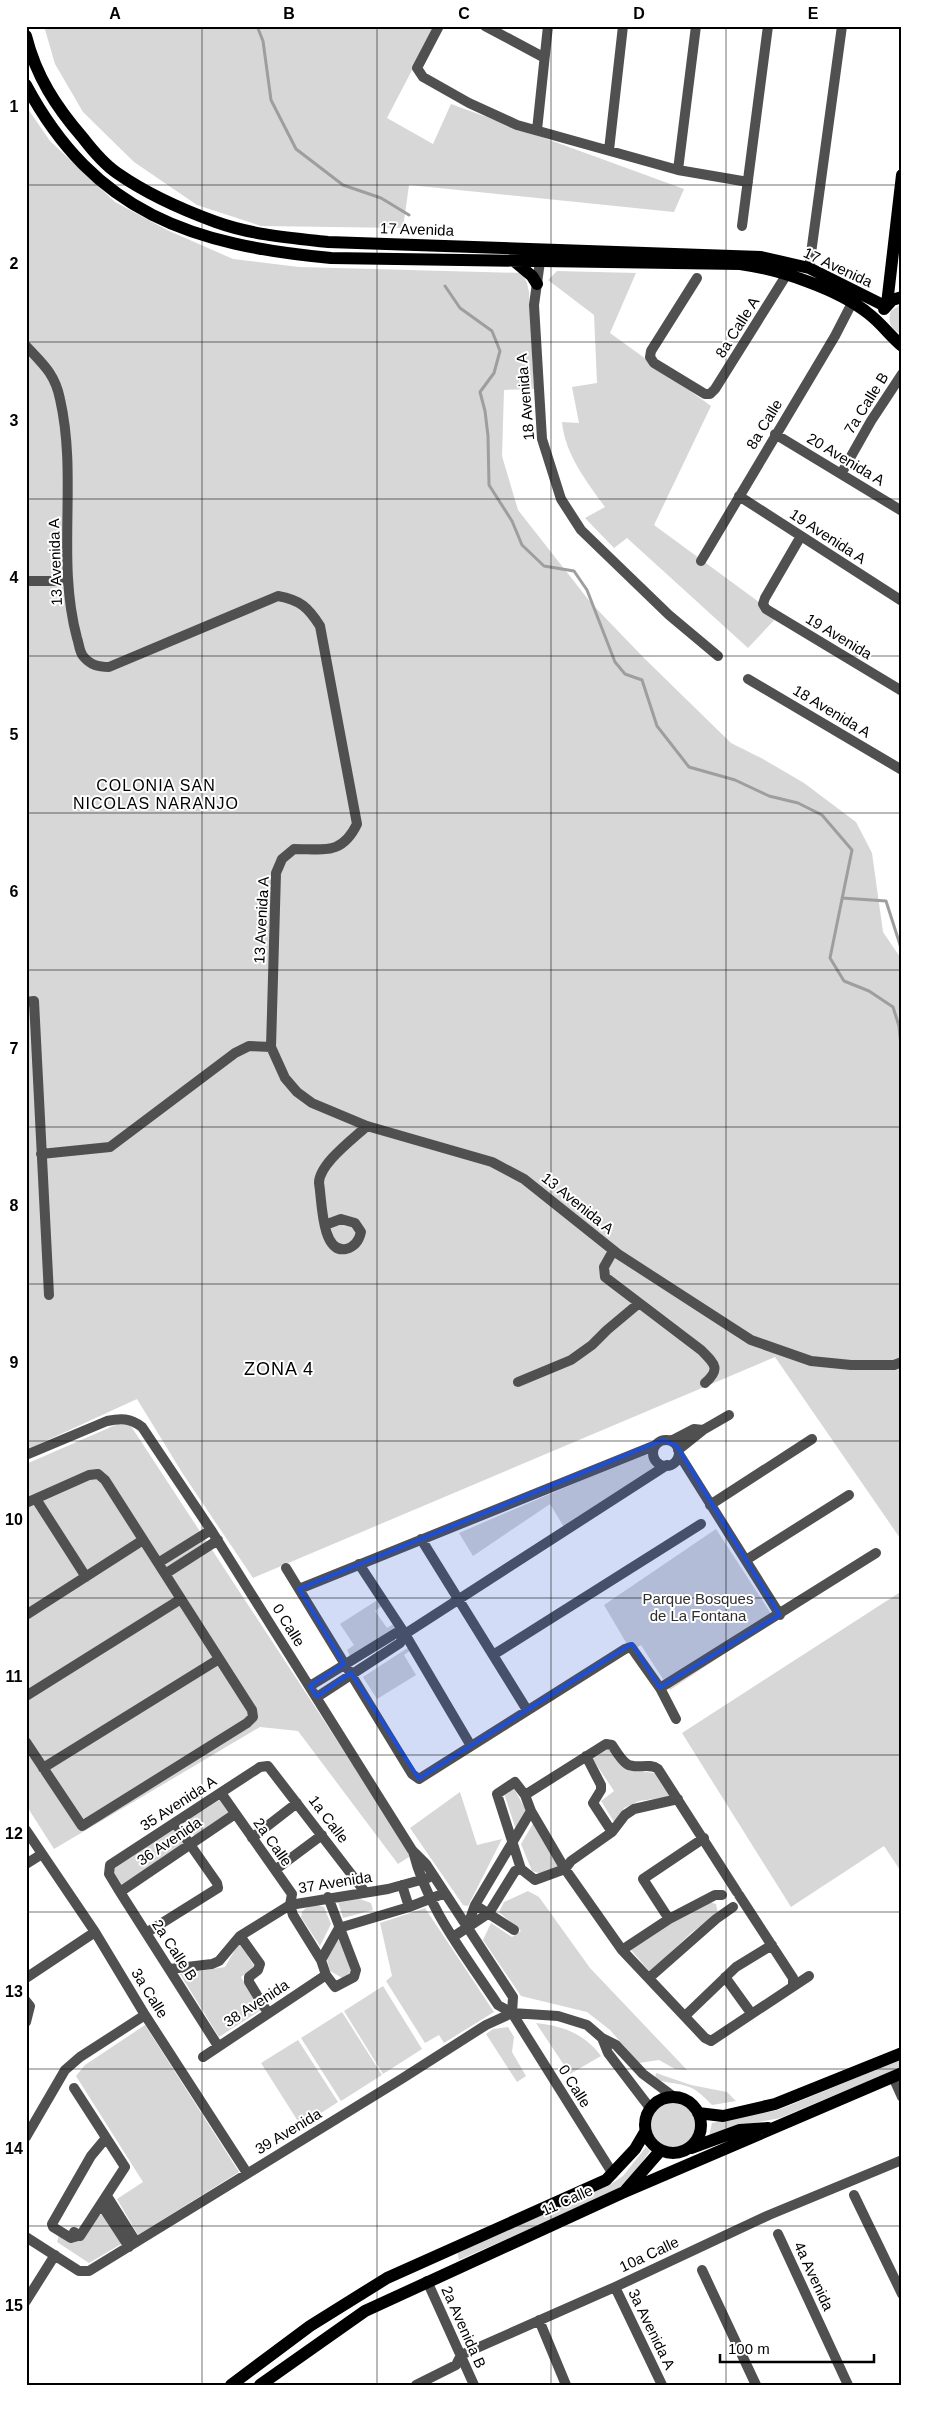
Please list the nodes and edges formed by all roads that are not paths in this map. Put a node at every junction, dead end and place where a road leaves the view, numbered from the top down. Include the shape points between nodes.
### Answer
1 (439, 26) edge
2 (485, 26) edge
3 (548, 26) edge
4 (623, 26) edge
5 (696, 26) edge
6 (768, 26) edge
7 (842, 26) edge
8 (26, 36) edge
9 (543, 57) junction
10 (30, 64) edge
11 (40, 77) junction
12 (26, 84) edge
13 (537, 130) junction
14 (608, 150) junction
15 (678, 170) junction
16 (902, 175) edge
17 (748, 182) junction
18 (742, 226) dead end
19 (541, 254) junction
20 (514, 261) junction
21 (809, 268) junction
22 (787, 274) junction
23 (697, 278) dead end
24 (536, 284) junction
25 (902, 297) edge
26 (852, 303) junction
27 (886, 305) junction
28 (883, 328) junction
29 (899, 342) edge
30 (26, 346) edge
31 (902, 374) edge
32 (775, 434) junction
33 (842, 474) junction
34 (739, 496) junction
35 (901, 509) edge
36 (801, 536) junction
37 (701, 561) dead end
38 (26, 581) edge
39 (68, 581) junction
40 (902, 601) edge
41 (718, 656) dead end
42 (748, 678) dead end
43 (902, 691) edge
44 (902, 770) edge
45 (26, 1002) edge
46 (271, 1047) junction
47 (366, 1126) junction
48 (40, 1154) junction
49 (325, 1225) dead end
50 (614, 1251) junction
51 (49, 1295) dead end
52 (638, 1304) junction
53 (902, 1362) edge
54 (518, 1382) dead end
55 (705, 1383) dead end
56 (729, 1415) dead end
57 (704, 1430) junction
58 (812, 1439) dead end
59 (671, 1441) junction
60 (656, 1445) junction
61 (678, 1452) junction
62 (26, 1455) edge
63 (667, 1465) junction
64 (849, 1495) dead end
65 (31, 1501) edge
66 (710, 1505) junction
67 (701, 1524) dead end
68 (211, 1530) junction
69 (421, 1539) junction
70 (143, 1540) junction
71 (218, 1540) junction
72 (179, 1550) junction
73 (876, 1553) dead end
74 (746, 1560) junction
75 (185, 1561) junction
76 (158, 1563) junction
77 (359, 1564) junction
78 (286, 1568) dead end
79 (165, 1574) junction
80 (86, 1577) junction
81 (299, 1588) junction
82 (181, 1600) junction
83 (459, 1600) junction
84 (26, 1615) edge
85 (780, 1615) junction
86 (405, 1634) junction
87 (493, 1655) junction
88 (219, 1659) junction
89 (344, 1664) junction
90 (351, 1674) junction
91 (310, 1686) junction
92 (660, 1688) junction
93 (26, 1696) edge
94 (317, 1696) junction
95 (527, 1710) junction
96 (676, 1719) dead end
97 (26, 1742) edge
98 (471, 1746) junction
99 (586, 1756) junction
100 (268, 1766) joint
101 (43, 1768) junction
102 (221, 1794) junction
103 (525, 1795) junction
104 (678, 1799) junction
105 (298, 1802) junction
106 (531, 1812) junction
107 (235, 1814) junction
108 (175, 1823) junction
109 (26, 1830) edge
110 (612, 1832) junction
111 (322, 1835) junction
112 (252, 1838) junction
113 (704, 1838) junction
114 (513, 1840) junction
115 (192, 1845) junction
116 (412, 1850) junction
117 (42, 1854) junction
118 (26, 1864) edge
119 (521, 1869) junction
120 (564, 1869) junction
121 (108, 1870) joint
122 (275, 1870) junction
123 (728, 1874) junction
124 (434, 1877) junction
125 (422, 1880) junction
126 (487, 1884) junction
127 (402, 1885) junction
128 (120, 1892) junction
129 (365, 1892) junction
130 (502, 1892) junction
131 (444, 1893) junction
132 (724, 1893) junction
133 (738, 1893) junction
134 (328, 1897) junction
135 (430, 1899) junction
136 (475, 1904) junction
137 (290, 1905) junction
138 (734, 1906) junction
139 (409, 1907) junction
140 (489, 1913) junction
141 (751, 1913) junction
142 (669, 1919) junction
143 (339, 1928) junction
144 (467, 1928) junction
145 (514, 1930) dead end
146 (96, 1932) junction
147 (146, 1933) junction
148 (240, 1936) junction
149 (453, 1937) junction
150 (772, 1945) junction
151 (622, 1950) junction
152 (321, 1960) junction
153 (170, 1969) junction
154 (326, 1975) junction
155 (809, 1976) dead end
156 (725, 1977) junction
157 (26, 1978) edge
158 (649, 1978) junction
159 (793, 1984) junction
160 (26, 2001) edge
161 (268, 2013) junction
162 (512, 2013) junction
163 (751, 2014) junction
164 (145, 2015) junction
165 (685, 2016) junction
166 (26, 2022) edge
167 (602, 2038) junction
168 (218, 2046) junction
169 (902, 2054) edge
170 (203, 2057) dead end
171 (897, 2075) edge
172 (74, 2088) dead end
173 (674, 2096) junction
174 (902, 2097) edge
175 (650, 2108) junction
176 (698, 2112) junction
177 (780, 2126) junction
178 (645, 2132) junction
179 (26, 2137) edge
180 (106, 2138) junction
181 (691, 2148) junction
182 (660, 2151) junction
183 (902, 2160) edge
184 (247, 2173) junction
185 (613, 2174) junction
186 (622, 2193) junction
187 (854, 2195) dead end
188 (104, 2200) junction
189 (778, 2234) dead end
190 (26, 2237) edge
191 (132, 2244) junction
192 (55, 2255) junction
193 (702, 2270) dead end
194 (427, 2281) junction
195 (616, 2287) junction
196 (902, 2294) edge
197 (26, 2301) edge
198 (539, 2320) junction
199 (461, 2355) junction
200 (231, 2385) edge
201 (260, 2385) edge
202 (416, 2385) edge
203 (474, 2385) edge
204 (566, 2385) edge
205 (662, 2385) edge
206 (756, 2385) edge
207 (848, 2385) edge

1 - 13 street via 418,68 420,74 468,103
2 - 9 street
3 - 9 street
4 - 14 street
5 - 15 street
6 - 17 street
7 - 21 street
8 - 10 main road, 17 Avenida
9 - 13 street
10 - 11 main road, 17 Avenida
11 - 12 street
11 - 19 main road, 17 Avenida via 59,110 116,172 161,198 217,222 262,233 328,242
12 - 20 main road, 17 Avenida via 57,136 76,158 130,204 186,230 239,246 331,258
13 - 14 street
14 - 15 street
15 - 17 street
16 - 27 main road
17 - 18 street
19 - 20 main road, 17 Avenida
19 - 21 main road, 17 Avenida via 739,254 779,259
19 - 22 main road, 17 Avenida via 740,264
19 - 24 street, 18 Avenida A
20 - 24 main road via 532,276
21 - 27 main road, 17 Avenida
22 - 23 street, 8a Calle A via 710,394 654,363 650,357
22 - 26 main road, 17 Avenida
24 - 41 street, 18 Avenida A via 534,305 542,439 561,499 581,530 669,615
25 - 27 main road
26 - 28 main road, 17 Avenida
26 - 32 street, 8a Calle
27 - 28 main road via 882,313
28 - 29 main road, 17 Avenida
30 - 39 street, 13 Avenida A via 54,377 61,400 68,461
31 - 33 street, 7a Calle B
32 - 33 street, 20 Avenida A
32 - 34 street, 8a Calle
33 - 35 street, 20 Avenida A
34 - 36 street, 19 Avenida A
34 - 37 street, 8a Calle
36 - 40 street, 19 Avenida A
36 - 43 street, 19 Avenida via 763,604 766,609
38 - 39 street
39 - 46 street, 13 Avenida A via 73,622 82,655 95,666 109,667 278,596 296,599 311,612 320,626 357,824 350,840 332,848 294,849 282,859 276,873
42 - 44 street, 18 Avenida A
45 - 48 street via 34,1001
46 - 47 street, 13 Avenida A via 285,1078 297,1092 312,1103
46 - 48 street via 249,1046 235,1054 110,1147
47 - 49 street via 320,1172
47 - 50 street, 13 Avenida A via 492,1162 524,1179
48 - 51 street
50 - 52 street via 604,1267 605,1277
50 - 53 street, 13 Avenida A via 751,1340 811,1361 851,1365 894,1365
52 - 54 street via 571,1360
52 - 55 street via 712,1361 714,1375
56 - 57 street
57 - 59 street via 694,1429
57 - 61 street
58 - 66 street
59 - 60 street via 662,1440
59 - 61 street
60 - 63 street via 653,1453 656,1460
60 - 69 street
61 - 63 street via 675,1462
61 - 66 street
62 - 68 street, 0 Calle via 107,1420 133,1421 148,1436
63 - 83 street
64 - 74 street
65 - 70 street via 98,1474
65 - 80 street
66 - 74 street
67 - 87 street
68 - 71 street, 0 Calle
68 - 72 street
69 - 77 street
69 - 83 street
70 - 76 street
70 - 80 street
71 - 75 street
71 - 91 street, 0 Calle
72 - 75 street
72 - 76 street
73 - 85 street
74 - 85 street
75 - 79 street
76 - 79 street
77 - 81 street
77 - 86 street
78 - 81 street
79 - 82 street
80 - 84 street
81 - 89 street
82 - 88 street
82 - 93 street
83 - 86 street
83 - 87 street
85 - 92 street
86 - 89 street via 396,1633
86 - 90 street via 400,1643
86 - 98 street
87 - 95 street
88 - 101 street
88 - 101 street via 252,1710 253,1718 88,1823 82,1826 77,1822
89 - 90 street
89 - 91 street
90 - 94 street
90 - 98 street via 412,1774 419,1779
91 - 94 street, 0 Calle
92 - 95 street via 631,1647
92 - 96 street
94 - 116 street, 0 Calle
95 - 98 street
97 - 101 street
99 - 103 street
99 - 104 street via 606,1744 612,1744 625,1763 658,1769
99 - 110 street via 601,1786 594,1803
100 - 102 street, 35 Avenida A via 260,1767
100 - 105 street, 1a Calle
102 - 107 street, 2a Calle
102 - 108 street, 35 Avenida A
103 - 106 street
103 - 114 street via 515,1782 497,1794
104 - 110 street via 634,1809
104 - 113 street
105 - 111 street, 1a Calle
105 - 112 street
106 - 114 street
106 - 120 street
107 - 112 street, 2a Calle
107 - 115 street, 36 Avenida
108 - 115 street
108 - 121 street, 35 Avenida A via 110,1865
109 - 117 street, 3a Calle
110 - 120 street
111 - 122 street
111 - 129 street, 1a Calle
112 - 122 street, 2a Calle
113 - 123 street
113 - 142 street via 643,1879
114 - 119 street
114 - 126 street
115 - 128 street, 36 Avenida
115 - 147 street via 218,1888
116 - 124 street, 0 Calle
116 - 125 street, 0 Calle
117 - 118 street
117 - 146 street, 3a Calle
119 - 120 street via 535,1880
119 - 130 street via 515,1871
120 - 151 street
121 - 128 street, 2a Calle B
122 - 137 street, 2a Calle via 292,1894
123 - 132 street
123 - 133 street
124 - 125 street, 37 Avenida
124 - 131 street, 0 Calle
125 - 127 street, 37 Avenida
125 - 135 street, 0 Calle
126 - 130 street
126 - 136 street
127 - 129 street, 37 Avenida
127 - 139 street
128 - 147 street, 2a Calle B
129 - 134 street, 37 Avenida
130 - 140 street
131 - 135 street
131 - 144 street, 0 Calle
132 - 133 street via 732,1889
132 - 138 street via 723,1903
132 - 142 street
133 - 138 street via 739,1900
133 - 141 street
134 - 137 street, 37 Avenida
134 - 143 street
135 - 139 street
135 - 149 street, 0 Calle
136 - 140 street
136 - 144 street
137 - 148 street, 37 Avenida
137 - 152 street, 2a Calle
138 - 141 street
138 - 158 street
139 - 143 street
140 - 144 street
140 - 145 street
141 - 150 street
142 - 151 street
143 - 152 street
143 - 154 street, 2a Calle via 356,1974 335,1987
144 - 149 street
144 - 162 street, 0 Calle via 513,1997
146 - 157 street
146 - 164 street, 3a Calle
147 - 153 street, 2a Calle B
148 - 153 street, 37 Avenida via 219,1961
148 - 161 street via 260,1964 249,1977 249,1982
149 - 162 street, 0 Calle via 498,2005
150 - 156 street
150 - 159 street via 793,1978
151 - 158 street
152 - 154 street, 2a Calle
153 - 168 street, 2a Calle B
154 - 161 street, 38 Avenida
155 - 159 street
156 - 163 street
156 - 165 street
158 - 165 street
159 - 163 street via 789,1990
160 - 166 street via 30,2006
161 - 168 street, 38 Avenida
162 - 167 street via 558,2016 587,2026
162 - 184 street, 39 Avenida via 486,2025
162 - 185 street, 0 Calle
163 - 165 street via 710,2041
164 - 179 street via 65,2070
164 - 184 street, 3a Calle
167 - 173 street via 616,2045 643,2074
167 - 175 street via 608,2053
168 - 170 street, 38 Avenida
169 - 176 main road via 775,2104 723,2116
171 - 174 street
171 - 177 main road, 11 Calle
172 - 180 street
173 - 175 main road via 660,2099
173 - 176 main road via 688,2101
175 - 178 main road
176 - 181 main road via 701,2131
177 - 181 main road via 740,2130
177 - 186 main road, 11 Calle
178 - 182 main road
178 - 185 main road, 11 Calle
180 - 188 street via 126,2167
180 - 188 street via 91,2156 53,2227 71,2238
181 - 182 main road via 676,2154
182 - 186 main road
183 - 195 street, 10a Calle via 769,2215
184 - 191 street, 39 Avenida
185 - 200 main road, 11 Calle via 606,2180 387,2278 310,2326
186 - 194 main road, 11 Calle
187 - 196 street
188 - 191 street
189 - 207 street, 4a Avenida
190 - 192 street
191 - 192 street, 39 Avenida via 89,2271 79,2271
192 - 197 street
193 - 206 street
194 - 199 street, 2a Avenida B
194 - 201 main road, 11 Calle via 365,2312
195 - 198 street, 10a Calle
195 - 205 street, 3a Avenida A
198 - 199 street, 10a Calle
198 - 204 street
199 - 202 street, 10a Calle via 456,2365
199 - 203 street, 2a Avenida B

